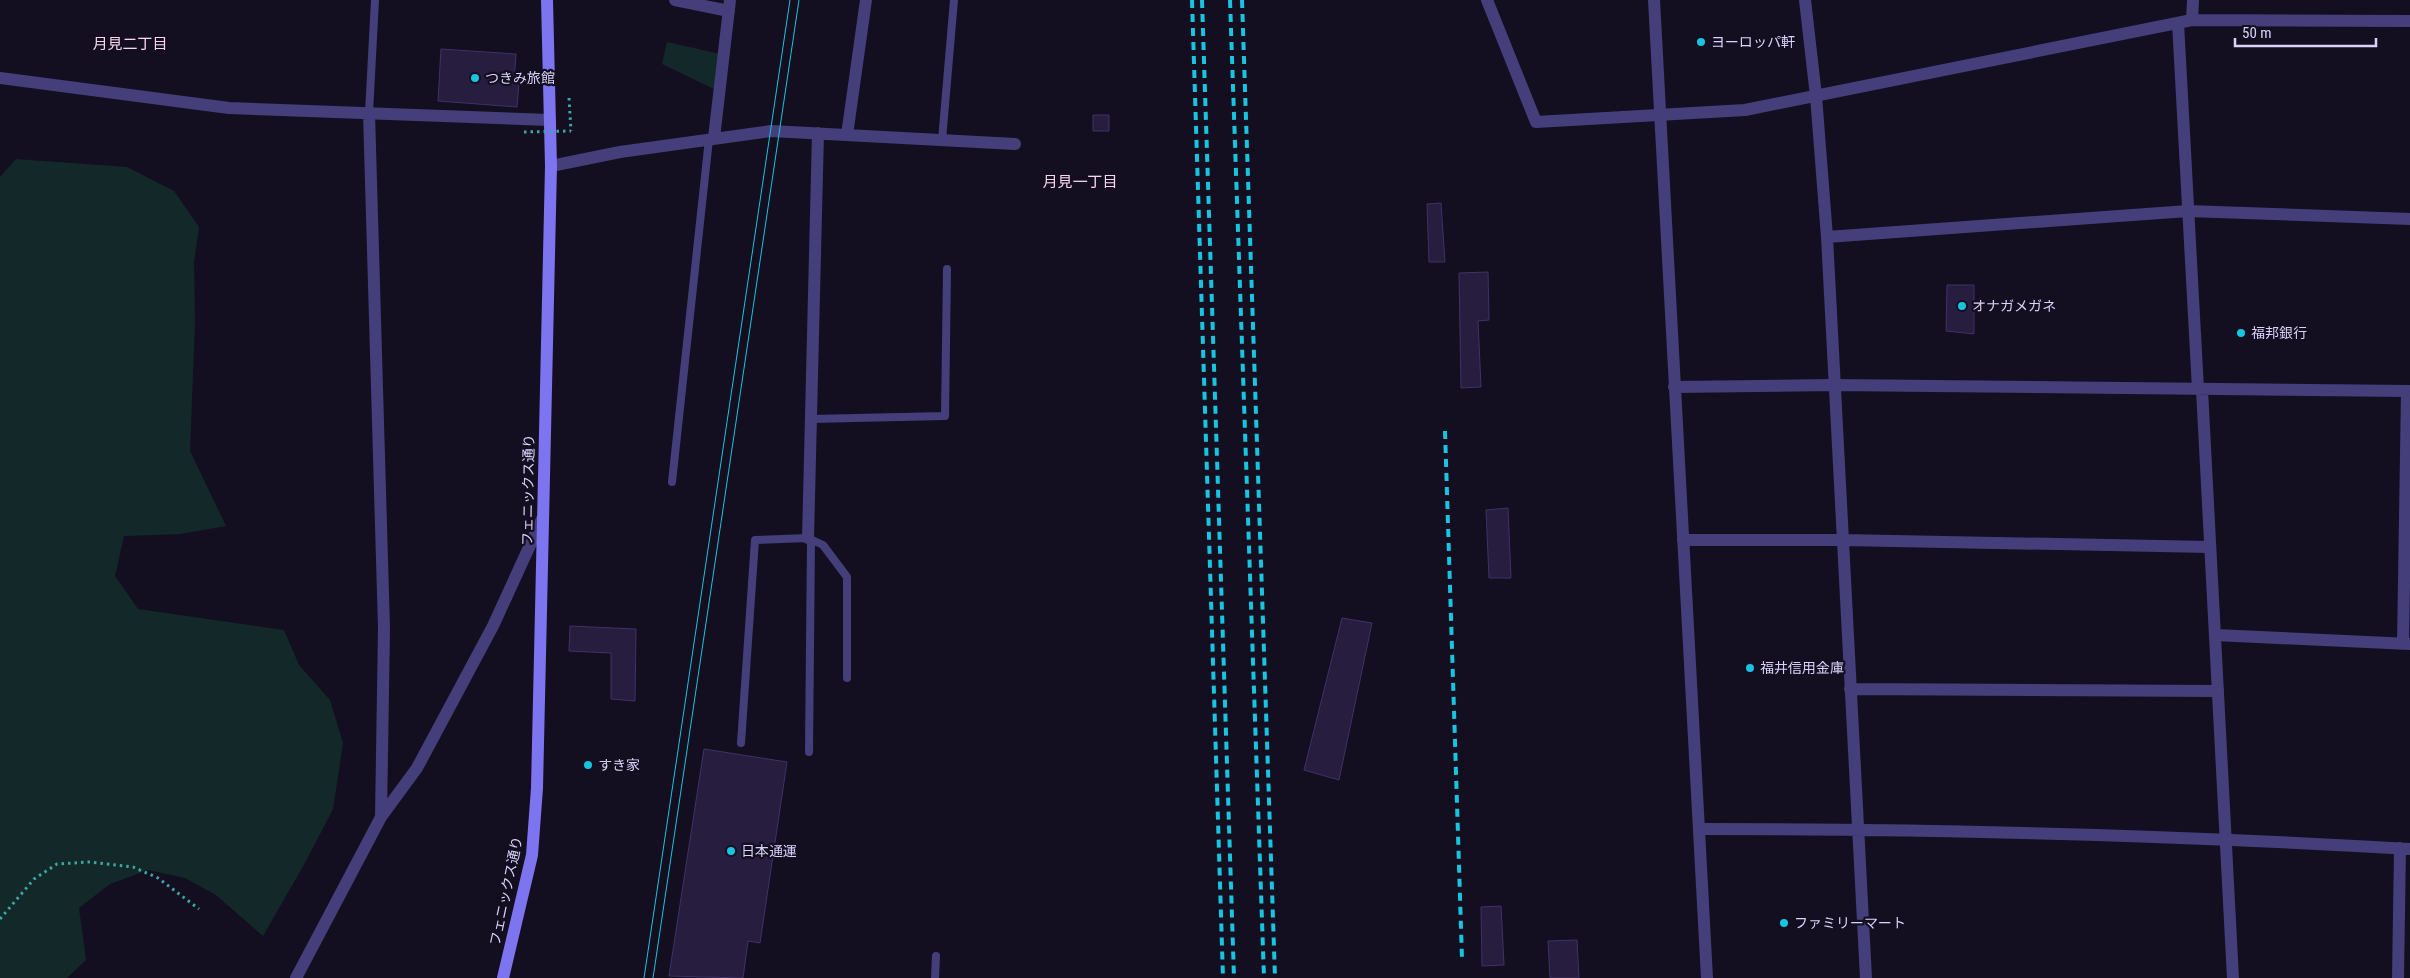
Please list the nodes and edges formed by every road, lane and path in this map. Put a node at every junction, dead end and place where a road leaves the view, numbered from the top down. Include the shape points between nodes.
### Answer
1 (375, 0) edge
2 (547, 0) edge
3 (676, 0) edge
4 (866, 0) edge
5 (954, 0) edge
6 (1487, 0) edge
7 (1654, 0) edge
8 (1805, 0) edge
9 (2193, 0) edge
10 (729, 6) edge
11 (2192, 20) junction
12 (2410, 21) edge
13 (2178, 23) junction
14 (0, 78) edge
15 (1816, 96) junction
16 (569, 98) dead end
17 (369, 113) junction
18 (1660, 115) junction
19 (550, 120) junction
20 (524, 132) dead end
21 (818, 134) junction
22 (847, 135) junction
23 (712, 139) junction
24 (942, 140) junction
25 (1014, 144) dead end
26 (551, 166) junction
27 (2188, 211) junction
28 (2410, 219) edge
29 (1826, 237) junction
30 (947, 269) dead end
31 (1834, 385) junction
32 (1674, 387) junction
33 (2200, 389) junction
34 (2408, 391) edge
35 (810, 419) junction
36 (672, 482) dead end
37 (542, 519) junction
38 (809, 539) junction
39 (1683, 540) junction
40 (1842, 540) junction
41 (2210, 547) junction
42 (2215, 635) junction
43 (2407, 644) edge
44 (847, 678) dead end
45 (1850, 689) junction
46 (2218, 691) junction
47 (741, 743) dead end
48 (809, 752) dead end
49 (381, 817) junction
50 (1699, 828) junction
51 (1858, 828) junction
52 (2226, 839) junction
53 (2405, 848) edge
54 (199, 909) dead end
55 (0, 919) edge
56 (936, 956) dead end
57 (296, 978) edge
58 (503, 978) edge
59 (935, 978) edge
60 (1706, 978) edge
61 (1866, 978) edge
62 (2233, 978) edge
63 (2398, 978) edge

1 - 17 lane
2 - 19 main road, フェニックス通り
3 - 10 street
4 - 22 street
5 - 24 lane
6 - 18 street via 1536,122
7 - 18 street
8 - 15 street
9 - 11 street
10 - 23 street
11 - 12 street
11 - 13 street
13 - 15 street
13 - 27 street
14 - 17 street via 229,108
15 - 18 street via 1745,110
15 - 29 street
16 - 20 path, bridge via 571,131
17 - 19 street
17 - 49 street via 384,628
18 - 32 street
19 - 26 main road, フェニックス通り
21 - 22 street
21 - 23 street via 771,131
21 - 35 street
22 - 24 street
23 - 26 street
23 - 36 lane
24 - 25 street
26 - 37 main road, フェニックス通り
27 - 28 street
27 - 29 street
27 - 33 street
29 - 31 street
30 - 35 lane via 945,416
31 - 32 street
31 - 33 street
31 - 40 street
32 - 39 street
33 - 34 street
33 - 41 street
34 - 43 street
35 - 38 street
37 - 49 street via 493,626 417,768
37 - 58 main road, フェニックス通り via 537,788 524,893
38 - 44 lane via 823,545 847,578
38 - 47 lane via 755,540
38 - 48 lane
39 - 40 street
39 - 50 street
40 - 41 street
40 - 45 street
41 - 42 street
42 - 43 street
42 - 46 street
45 - 46 street
45 - 51 street
46 - 52 street
49 - 57 street
50 - 51 street
50 - 60 street
51 - 52 street
51 - 61 street
52 - 53 street
52 - 62 street
53 - 63 street
54 - 55 path via 158,878 132,867 89,862 57,864 34,880
56 - 59 lane

